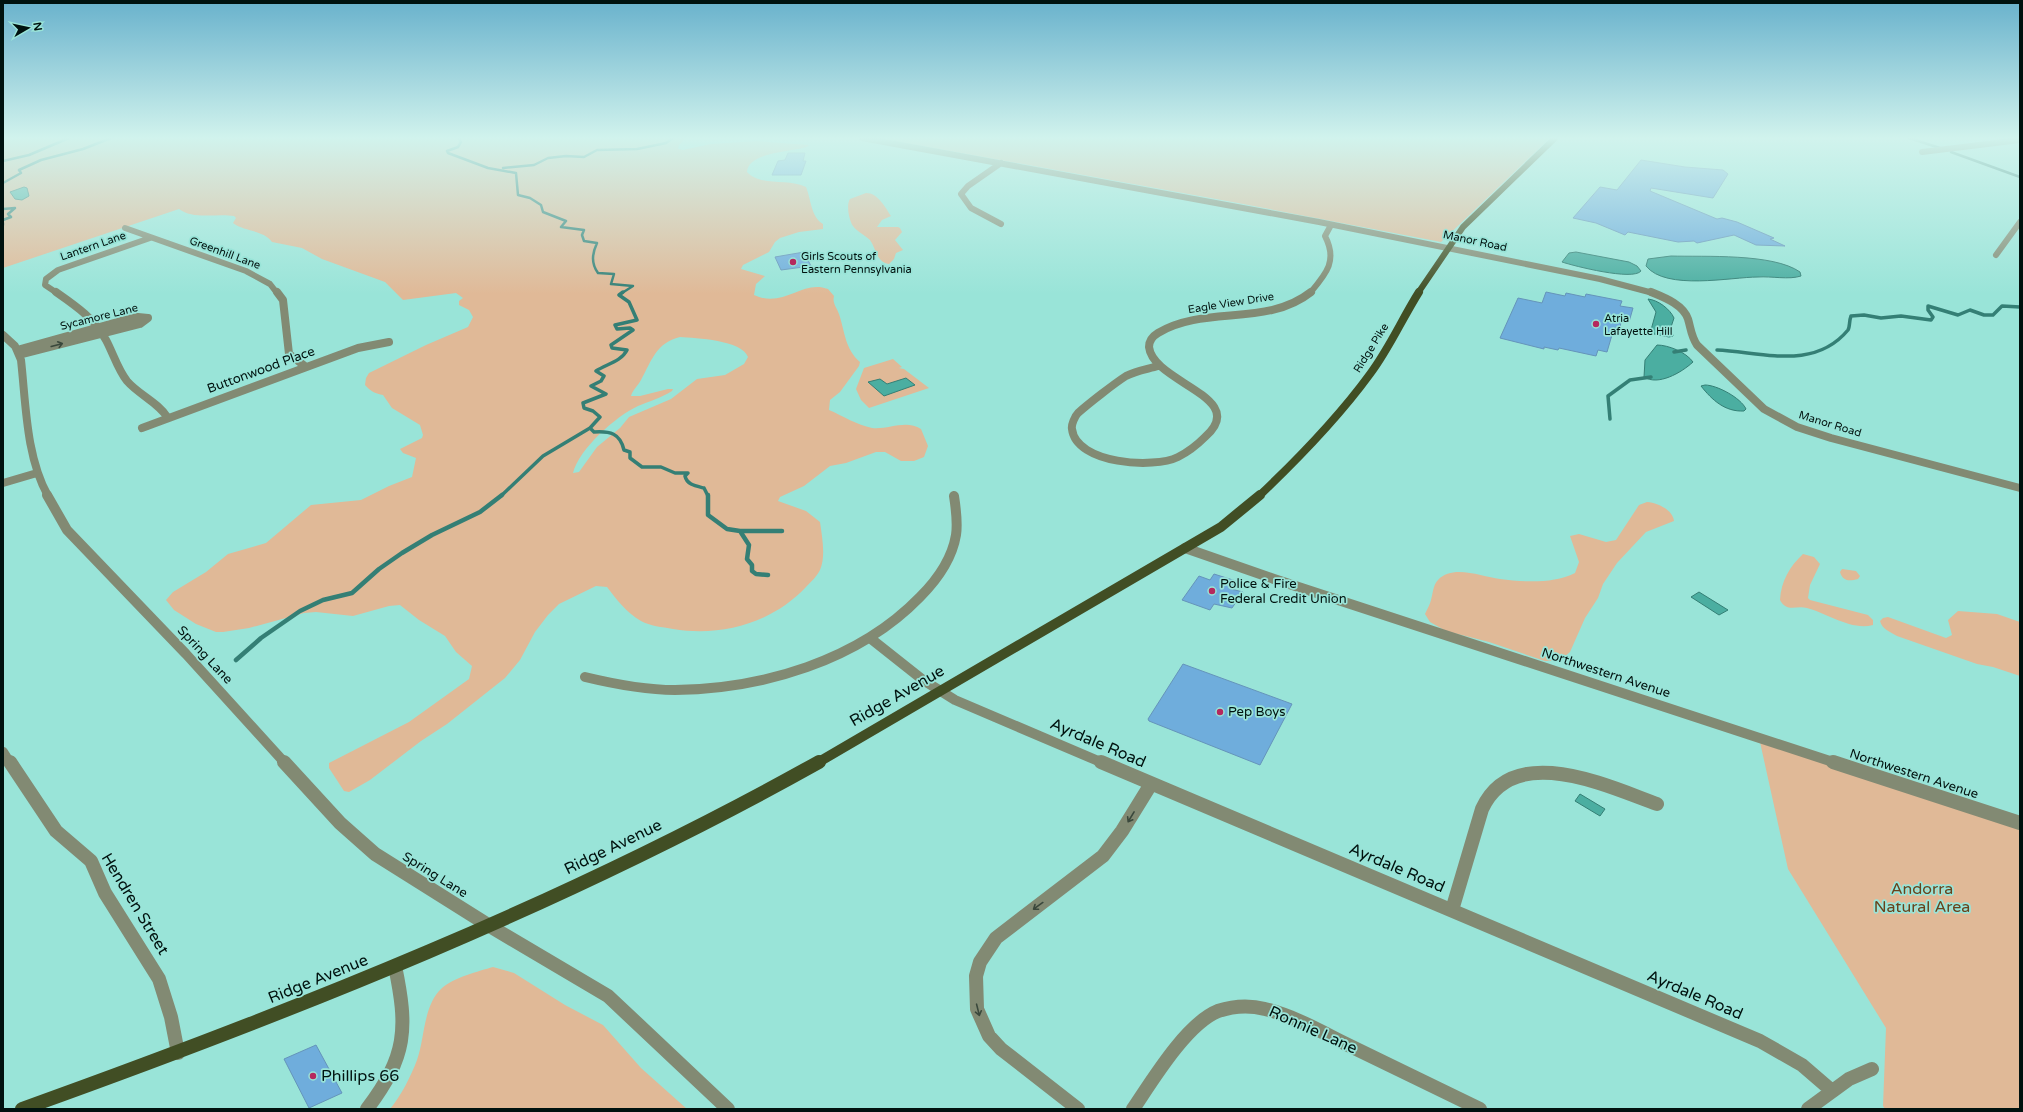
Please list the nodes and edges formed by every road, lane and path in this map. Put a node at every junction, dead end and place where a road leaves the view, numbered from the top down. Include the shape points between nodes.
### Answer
1 (965, 190) edge
2 (1145, 190) edge
3 (1501, 190) edge
4 (2020, 222) edge
5 (1001, 224) dead end
6 (1331, 225) junction
7 (1341, 227) junction
8 (125, 228) dead end
9 (150, 238) junction
10 (1327, 240) junction
11 (1448, 248) junction
12 (1996, 255) dead end
13 (101, 330) junction
14 (3, 335) edge
15 (389, 342) dead end
16 (18, 352) junction
17 (1158, 366) junction
18 (306, 367) junction
19 (168, 418) junction
20 (142, 428) dead end
21 (37, 472) junction
22 (3, 483) edge
23 (2020, 488) edge
24 (954, 496) dead end
25 (1185, 548) junction
26 (870, 638) junction
27 (585, 677) dead end
28 (940, 692) junction
29 (3, 752) edge
30 (1151, 784) junction
31 (1657, 804) dead end
32 (2020, 823) edge
33 (1452, 910) junction
34 (488, 925) junction
35 (395, 966) junction
36 (178, 1053) junction
37 (1872, 1070) dead end
38 (1831, 1090) junction
39 (22, 1109) edge
40 (367, 1109) edge
41 (728, 1109) edge
42 (1078, 1109) edge
43 (1132, 1109) edge
44 (1480, 1109) edge
45 (1808, 1109) edge

1 - 5 street via 961,194 965,203 990,220
2 - 6 street, Manor Road
3 - 11 main road, Ridge Pike via 1463,227
4 - 12 street
6 - 7 street, Manor Road
6 - 10 street, Eagle View Drive via 1325,234
7 - 10 street
7 - 11 street, Manor Road
8 - 9 street, Greenhill Lane
9 - 13 street, Lantern Lane via 65,267 46,279 47,288 81,309
9 - 18 street, Greenhill Lane via 246,271 270,284 283,300 289,354
10 - 17 street, Eagle View Drive via 1332,260 1320,283 1310,293 1293,303 1270,310 1200,318 1164,328 1152,338 1149,347 1152,360
11 - 23 street, Manor Road via 1594,278 1658,295 1686,313 1690,321 1689,334 1697,345 1759,404 1787,423 1830,438
11 - 25 main road, Ridge Pike via 1371,373 1343,408 1294,463 1251,504 1221,527
13 - 13 street, Sycamore Lane via 140,324 148,318 135,317
13 - 16 street, Sycamore Lane
13 - 19 street, Lantern Lane via 127,381 163,410
14 - 16 street
15 - 18 street, Buttonwood Place via 358,348
16 - 21 street, Spring Lane
17 - 17 street via 1211,401 1218,417 1211,431 1186,453 1170,461 1152,464 1115,462 1080,445 1072,429 1074,419 1081,411 1127,376
18 - 19 street, Buttonwood Place
19 - 20 street, Buttonwood Place
21 - 22 street
21 - 34 street, Spring Lane via 52,507 66,530 186,654 340,823 375,854
24 - 26 street via 957,514 956,535 940,572 914,604
25 - 28 main road, Ridge Avenue
25 - 32 street, Northwestern Avenue
26 - 27 street via 806,667 732,685 657,689 620,685
26 - 28 street, Ayrdale Road
28 - 30 street, Ayrdale Road
28 - 34 main road, Ridge Avenue via 738,806 619,866
29 - 36 street, Hendren Street via 56,831 82,852 95,869 105,893 159,979 171,1017
30 - 33 street, Ayrdale Road
30 -> 42 street via 1103,856 996,938 980,962 976,976 977,1009 989,1036 1001,1049
31 - 33 street via 1562,773 1526,773 1507,780 1493,792 1483,808
33 - 38 street, Ayrdale Road via 1760,1041 1802,1065
34 - 35 main road, Ridge Avenue
34 - 41 street, Spring Lane via 608,996
35 - 36 main road, Ridge Avenue
35 - 40 street via 404,1003 403,1042 387,1082
36 - 39 main road, Ridge Avenue
37 - 38 street via 1848,1079
38 - 45 street
43 - 44 street, Ronnie Lane via 1190,1029 1210,1014 1240,1006 1284,1014

